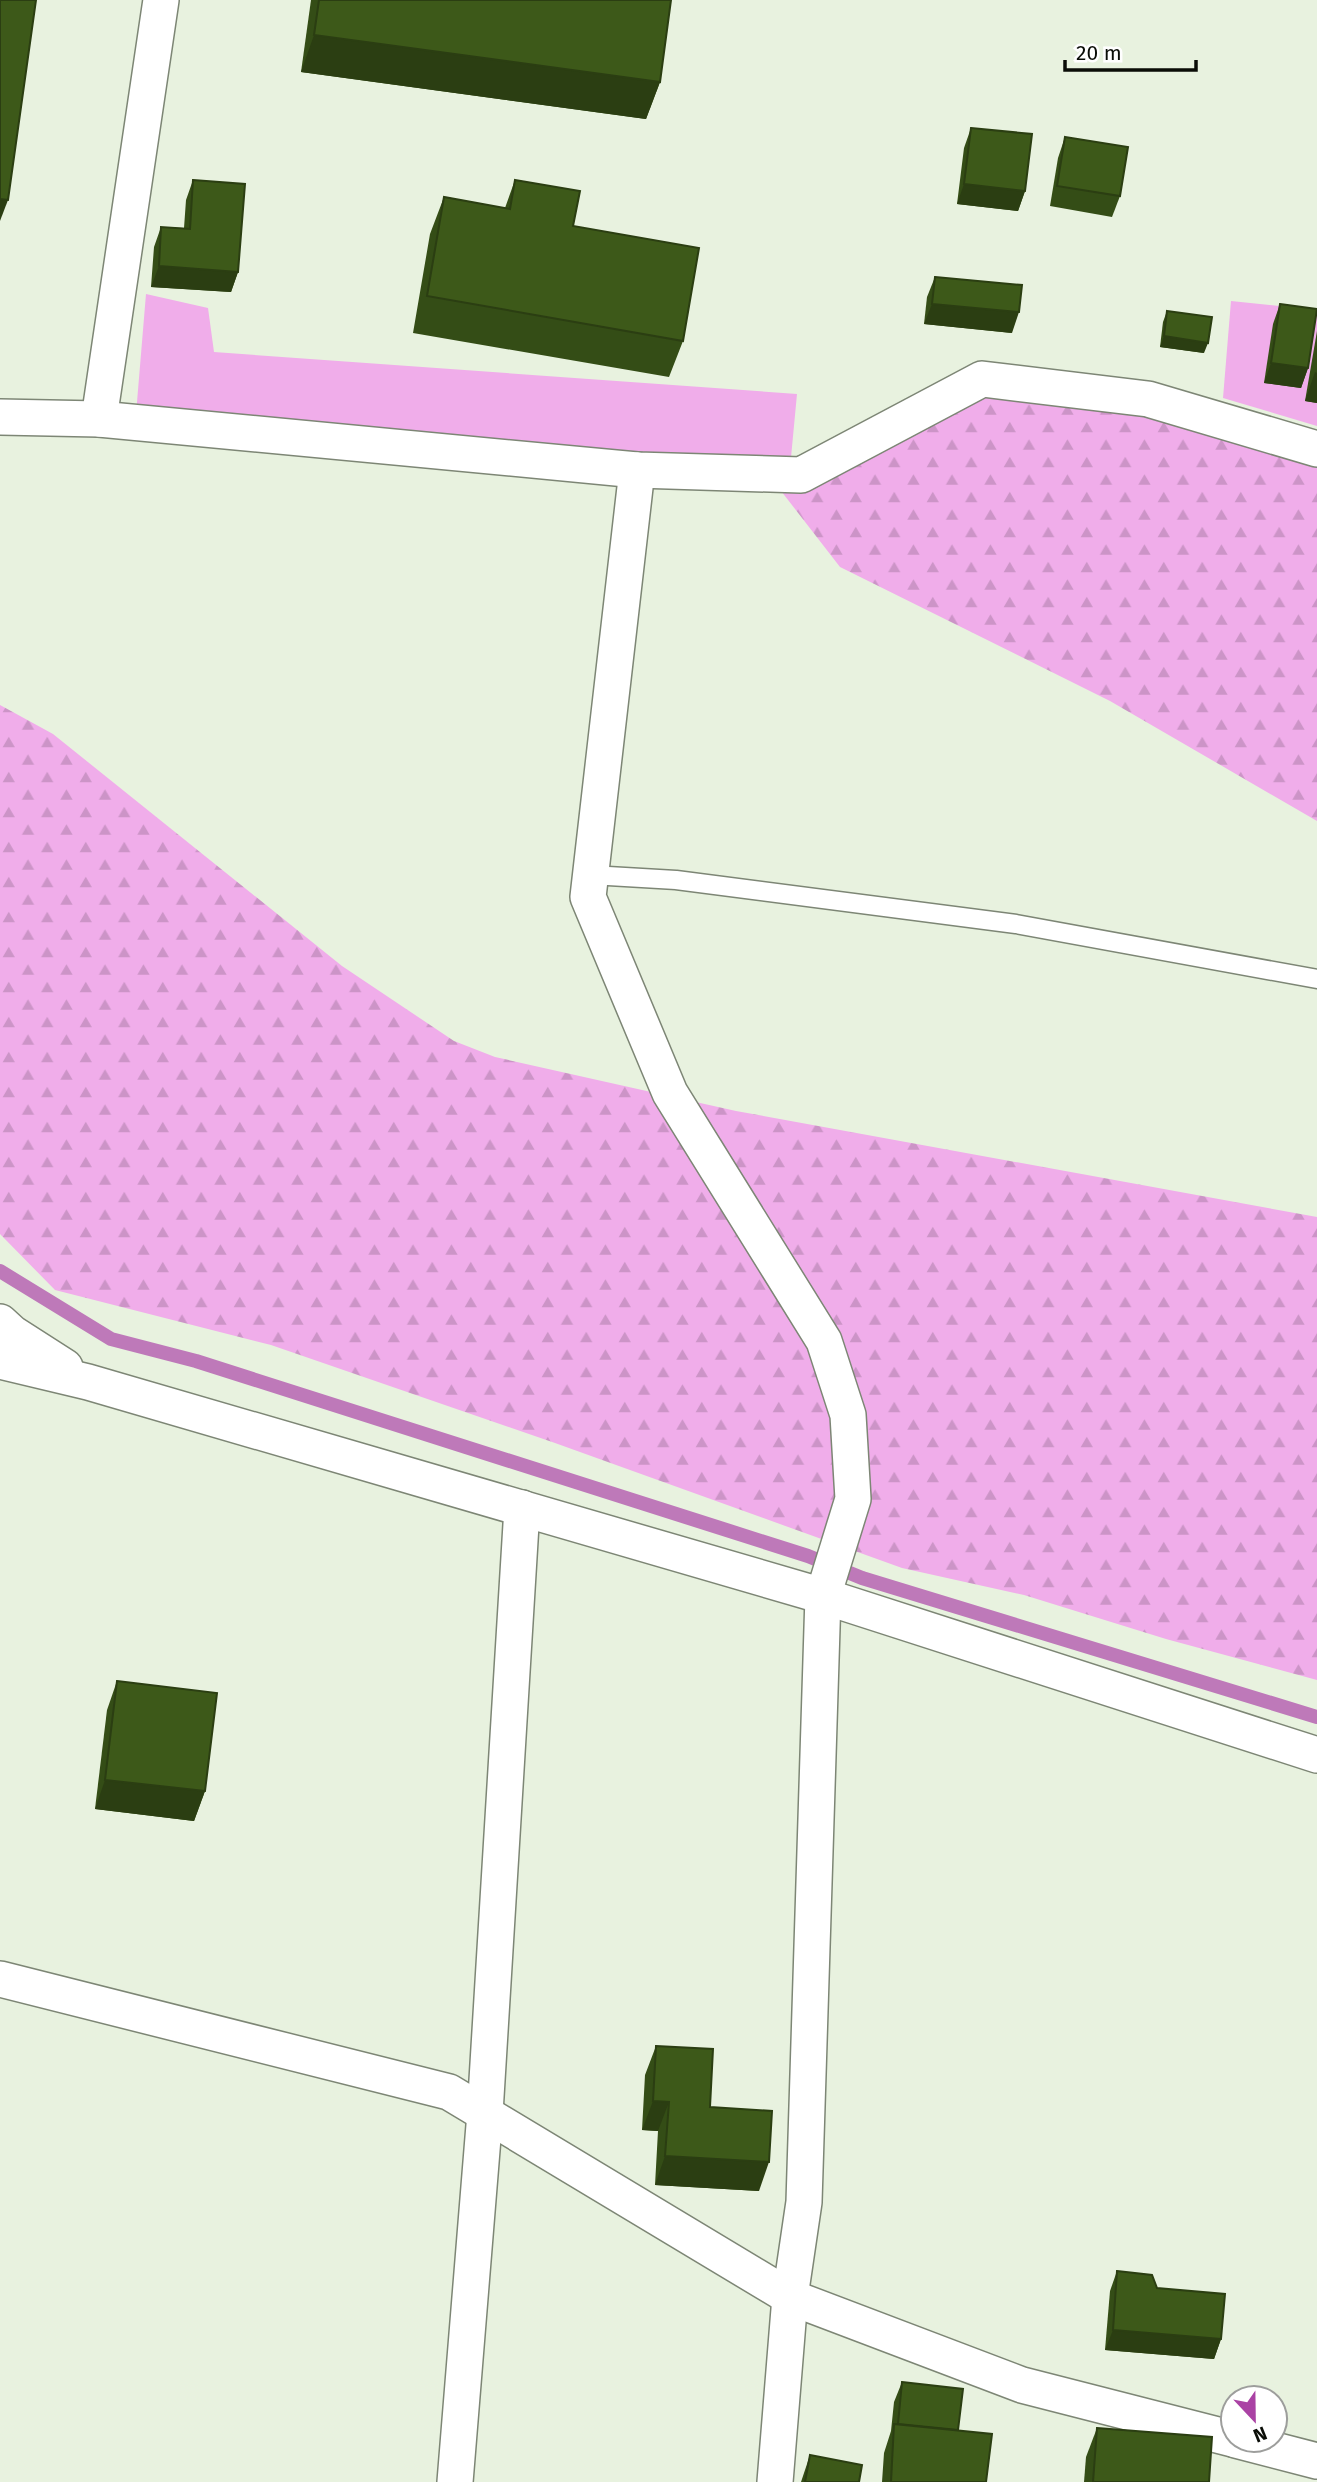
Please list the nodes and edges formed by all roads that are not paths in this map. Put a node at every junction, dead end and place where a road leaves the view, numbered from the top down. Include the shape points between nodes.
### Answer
1 (161, 0) edge
2 (0, 417) edge
3 (99, 419) junction
4 (1317, 449) edge
5 (637, 470) junction
6 (591, 875) junction
7 (1317, 979) edge
8 (0, 1322) edge
9 (0, 1360) edge
10 (88, 1382) junction
11 (522, 1508) junction
12 (822, 1596) junction
13 (1317, 1755) edge
14 (0, 1979) edge
15 (485, 2113) junction
16 (790, 2297) junction
17 (1219, 2436) edge
18 (1289, 2454) edge
19 (1317, 2461) edge
20 (455, 2482) edge
21 (775, 2482) edge

1 - 3 street
2 - 3 street
3 - 5 street
4 - 5 street via 1149,399 982,379 801,475
5 - 6 street
6 - 7 lane via 676,880 1016,924
6 - 12 street via 588,897 670,1093 824,1342 848,1415 853,1499
8 - 10 street
9 - 10 street
10 - 11 street
11 - 12 street
11 - 15 street
12 - 13 street
12 - 16 street via 804,2202
14 - 15 street via 449,2092
15 - 16 street
15 - 20 street
16 - 17 street via 1022,2385
16 - 21 street
18 - 19 street

